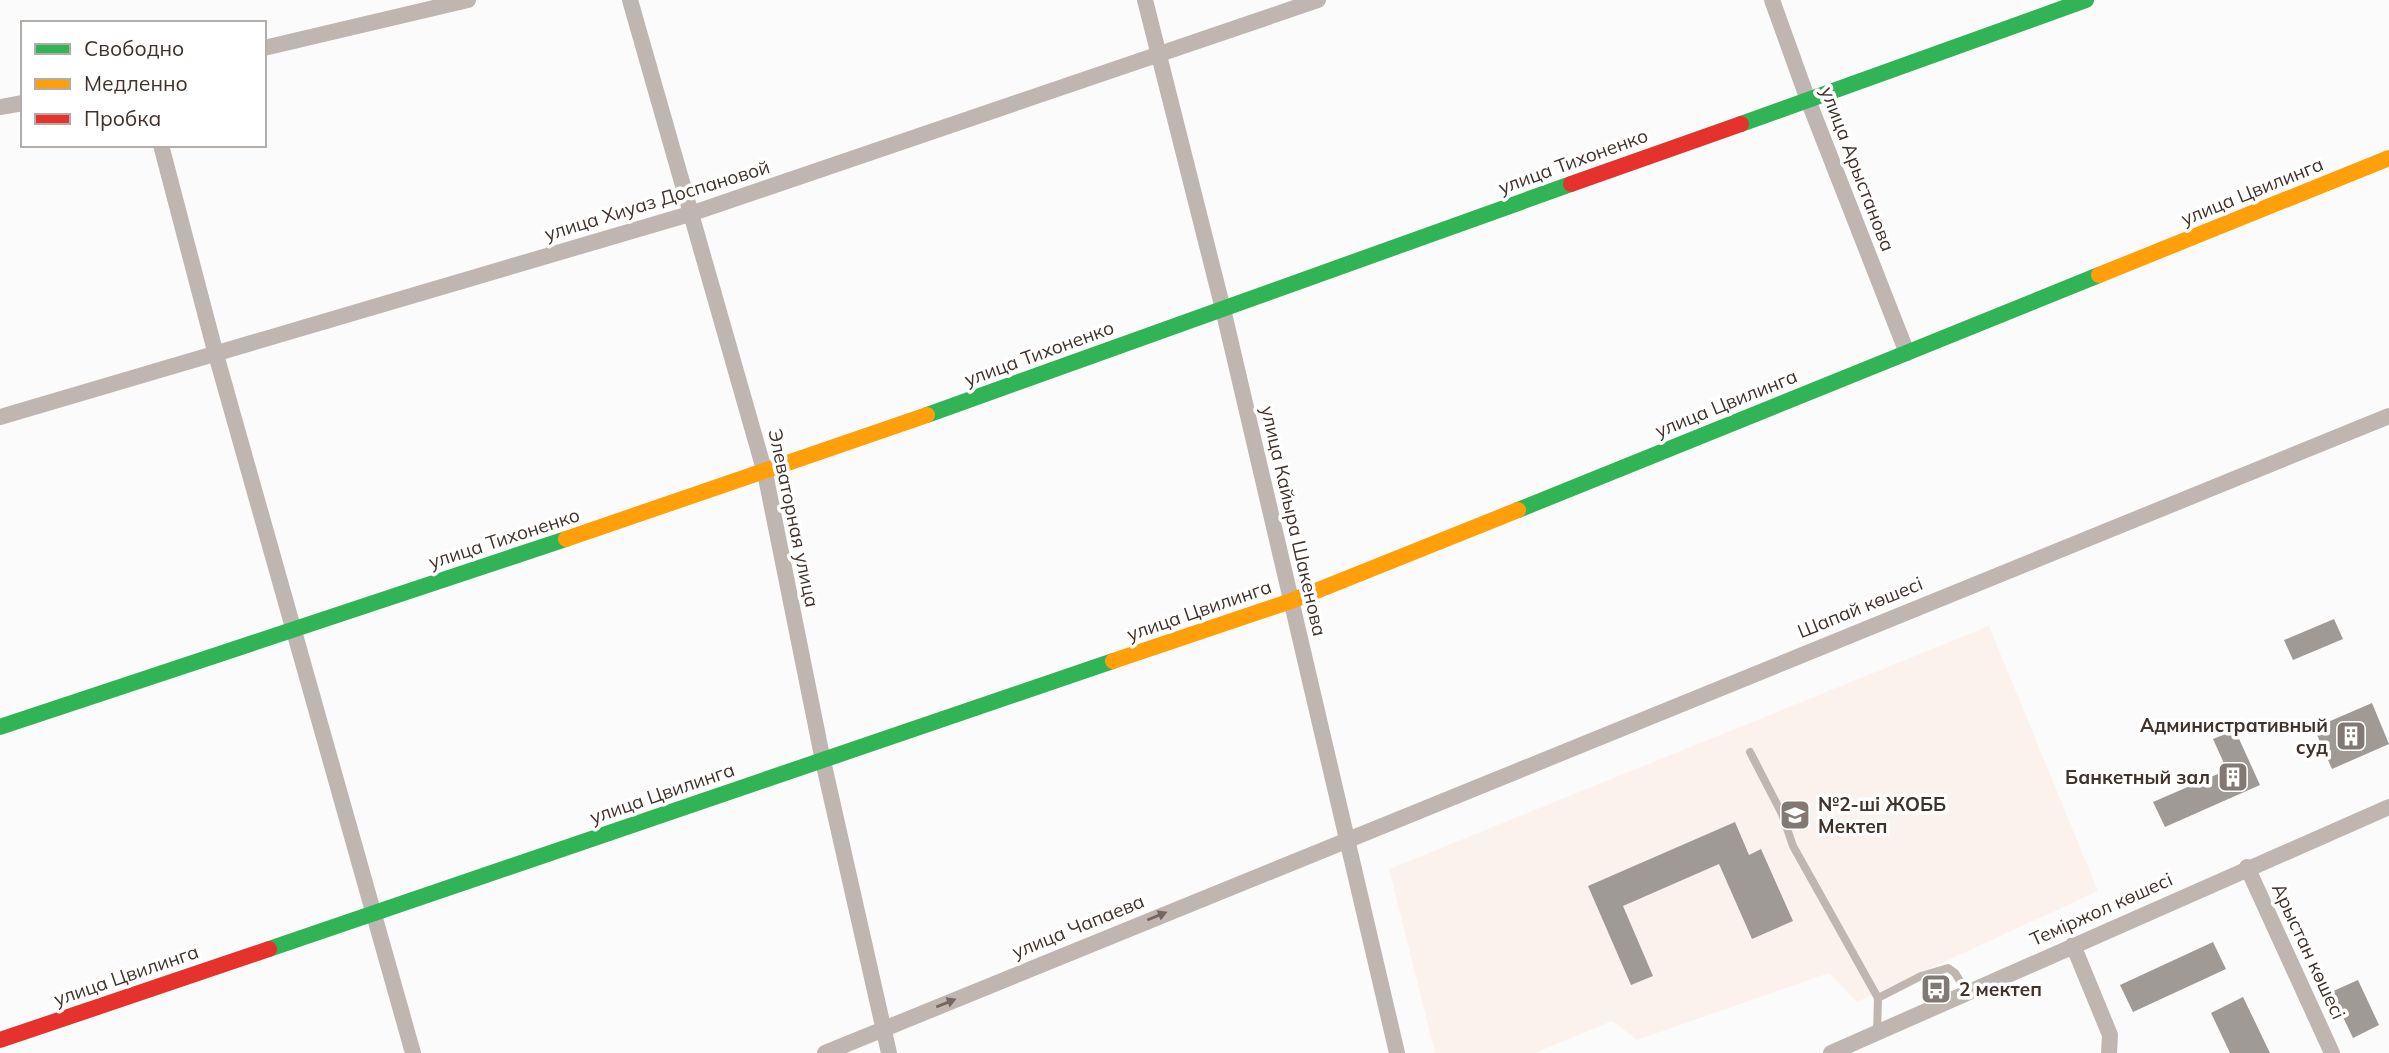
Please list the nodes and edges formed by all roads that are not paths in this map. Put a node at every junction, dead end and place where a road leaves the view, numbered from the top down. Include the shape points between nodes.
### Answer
1 (468, 0) edge
2 (630, 0) edge
3 (1145, 0) edge
4 (1318, 0) edge
5 (1772, 0) edge
6 (2086, 0) edge
7 (266, 48) edge
8 (1159, 55) junction
9 (1808, 100) junction
10 (21, 103) edge
11 (0, 107) edge
12 (162, 147) edge
13 (2389, 158) edge
14 (693, 213) junction
15 (1223, 309) junction
16 (215, 351) junction
17 (1907, 353) junction
18 (2389, 416) edge
19 (0, 417) edge
20 (765, 473) junction
21 (1291, 601) junction
22 (294, 629) junction
23 (0, 727) edge
24 (1750, 752) dead end
25 (823, 761) junction
26 (2389, 807) edge
27 (1347, 838) junction
28 (2247, 867) junction
29 (374, 913) junction
30 (2073, 945) junction
31 (1967, 992) junction
32 (1878, 998) junction
33 (883, 1029) junction
34 (1877, 1032) junction
35 (0, 1040) edge
36 (413, 1053) edge
37 (825, 1053) edge
38 (889, 1053) edge
39 (1397, 1053) edge
40 (1831, 1053) edge
41 (2109, 1053) edge
42 (2332, 1053) edge

1 - 7 street
2 - 14 street, Элеваторная улица
3 - 8 street, улица Кайыра Шакенова
4 - 8 street, улица Хиуаз Доспановой
5 - 9 street, улица Арыстанова
6 - 9 street, улица Тихоненко
8 - 14 street, улица Хиуаз Доспановой
8 - 15 street, улица Кайыра Шакенова
9 - 15 street, улица Тихоненко
9 - 17 street, улица Арыстанова
10 - 11 street
12 - 16 street
13 - 17 street, улица Цвилинга
14 - 16 street, улица Хиуаз Доспановой
14 - 20 street, Элеваторная улица
15 - 20 street, улица Тихоненко
15 - 21 street, улица Кайыра Шакенова
16 - 19 street, улица Хиуаз Доспановой
16 - 22 street
17 - 21 street, улица Цвилинга
18 - 27 street, Шапай көшесі
20 - 22 street, улица Тихоненко
20 - 25 street, Элеваторная улица
21 - 25 street, улица Цвилинга
21 - 27 street, улица Кайыра Шакенова
22 - 23 street, улица Тихоненко
22 - 29 street
24 - 32 lane via 1793,846
25 - 29 street, улица Цвилинга
25 - 33 street, Элеваторная улица
26 - 28 street, Теміржол көшесі
33 -> 27 street, улица Чапаева
27 - 39 street, улица Кайыра Шакенова
28 - 30 street, Теміржол көшесі
28 - 42 street, Арыстан көшесі
29 - 35 street, улица Цвилинга
29 - 36 street
30 - 31 street, Теміржол көшесі
30 - 41 street via 2110,1035
31 - 32 lane via 1955,973 1939,968
31 - 34 street, Теміржол көшесі
32 - 34 lane
33 - 37 street, улица Чапаева
33 - 38 street, Элеваторная улица
34 - 40 street, Теміржол көшесі

